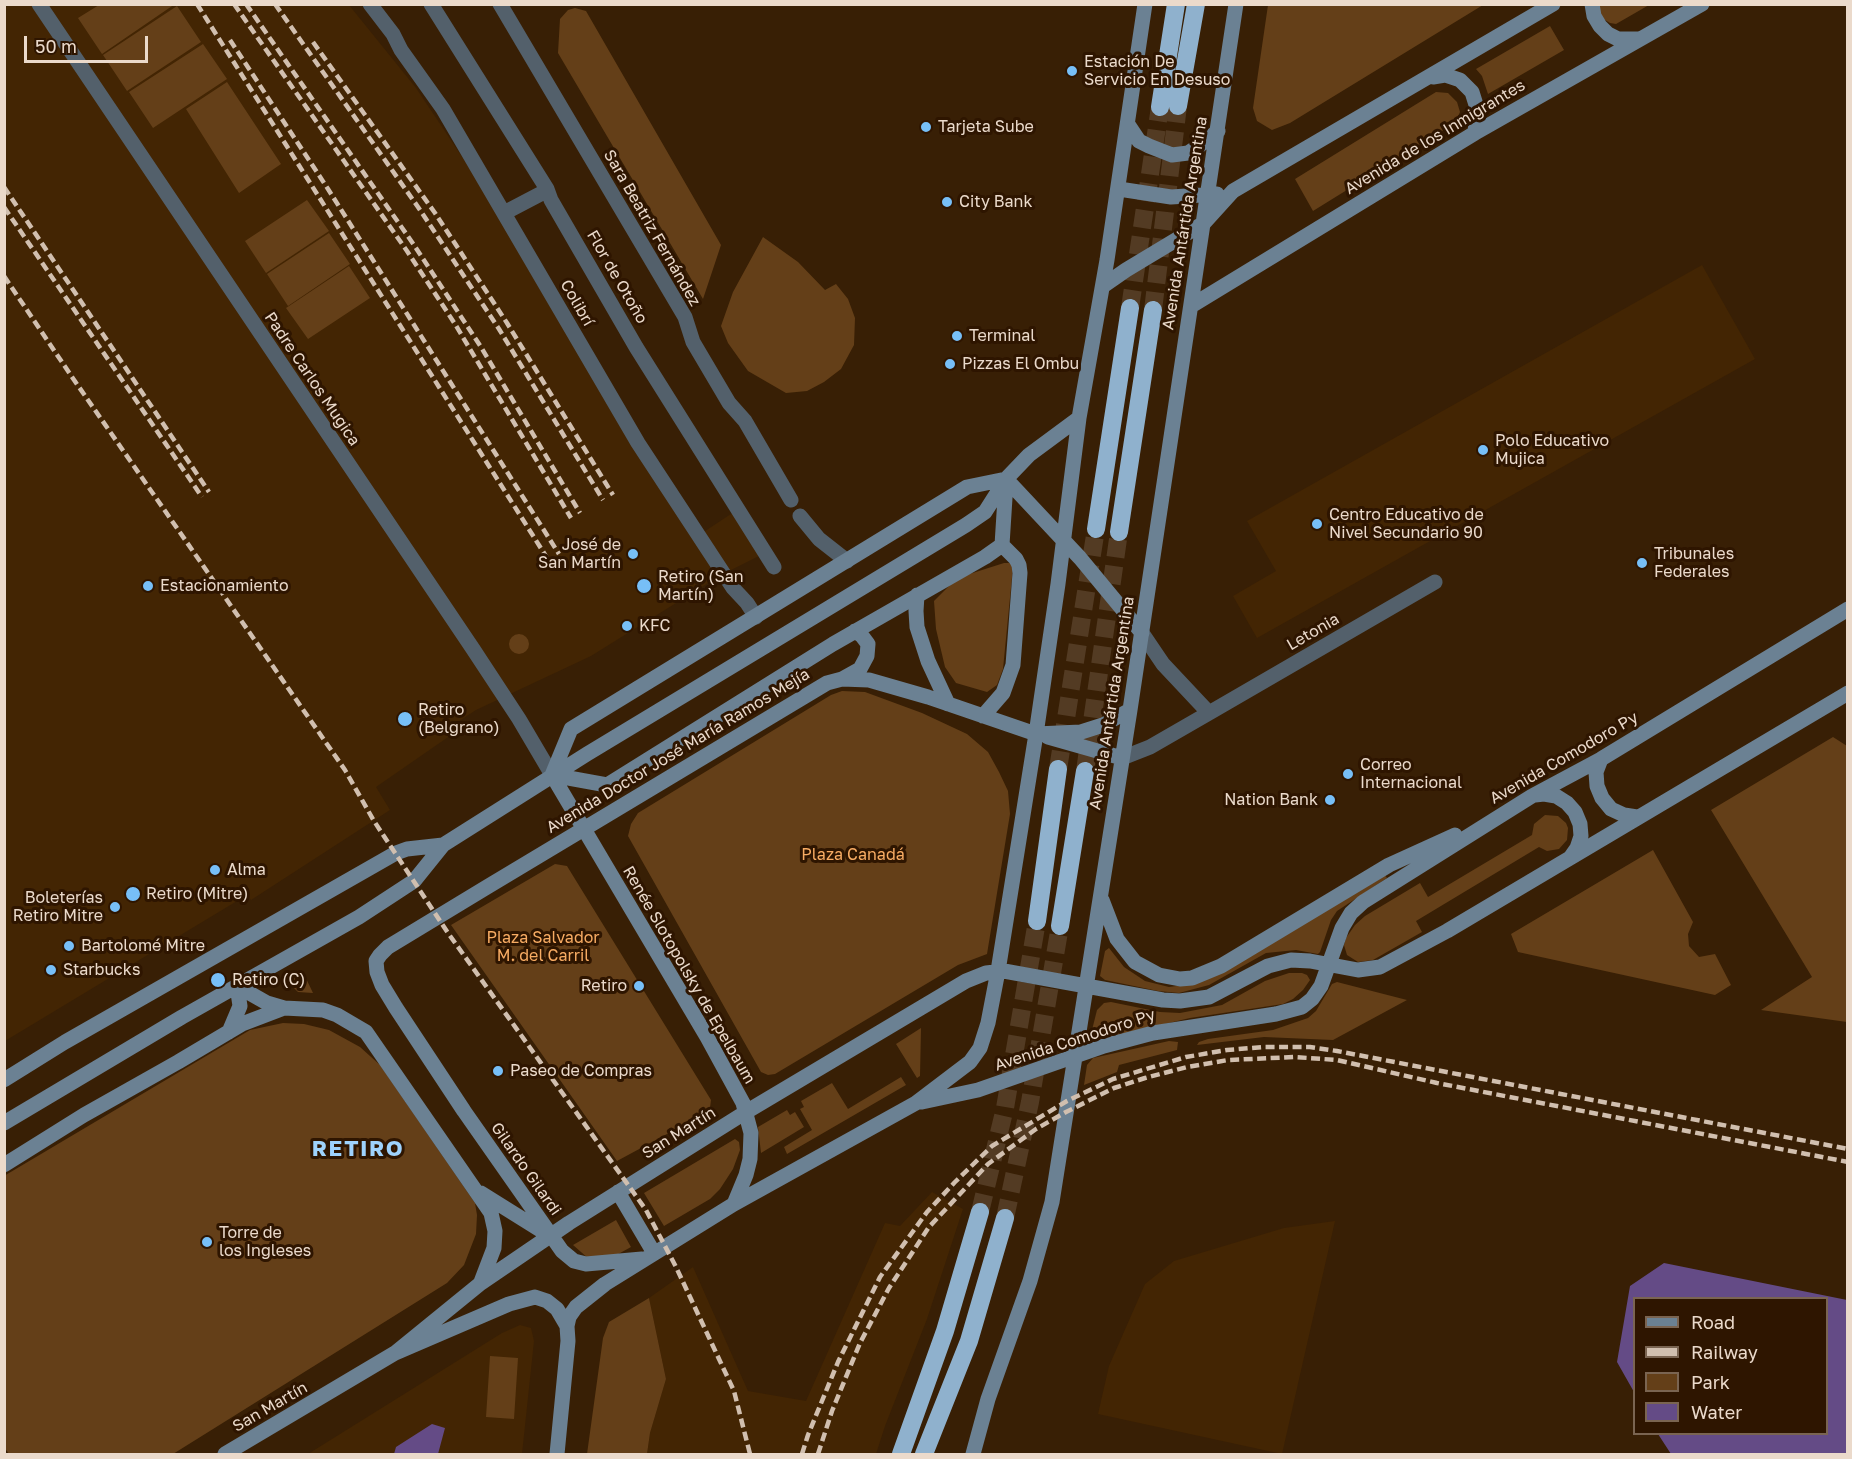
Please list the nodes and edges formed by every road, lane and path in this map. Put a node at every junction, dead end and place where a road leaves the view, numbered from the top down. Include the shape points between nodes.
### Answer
1 (39, 4) edge
2 (370, 4) edge
3 (431, 4) edge
4 (500, 4) edge
5 (1145, 4) edge
6 (1176, 4) edge
7 (1196, 4) edge
8 (1236, 4) edge
9 (1554, 4) edge
10 (1592, 4) edge
11 (1702, 4) edge
12 (1641, 39) junction
13 (1430, 78) junction
14 (1129, 126) junction
15 (1218, 131) junction
16 (1475, 133) junction
17 (1119, 189) junction
18 (546, 191) junction
19 (1233, 191) junction
20 (1208, 196) junction
21 (504, 213) junction
22 (1204, 223) junction
23 (1103, 286) junction
24 (1191, 306) junction
25 (1130, 308) tunnel mouth
26 (1153, 310) tunnel mouth
27 (1079, 418) junction
28 (1006, 479) junction
29 (790, 500) dead end
30 (801, 516) dead end
31 (1096, 529) tunnel mouth
32 (1119, 532) tunnel mouth
33 (1064, 540) junction
34 (1002, 545) junction
35 (847, 561) junction
36 (774, 567) dead end
37 (1435, 582) dead end
38 (917, 595) junction
39 (1848, 609) edge
40 (756, 617) junction
41 (855, 631) junction
42 (1142, 633) junction
43 (842, 679) junction
44 (1848, 693) edge
45 (948, 704) junction
46 (1130, 710) junction
47 (1209, 713) junction
48 (983, 716) junction
49 (1036, 734) junction
50 (1122, 758) junction
51 (1600, 759) junction
52 (1058, 769) tunnel mouth
53 (1085, 771) tunnel mouth
54 (552, 775) junction
55 (1532, 796) junction
56 (1499, 816) junction
57 (1637, 817) junction
58 (583, 830) junction
59 (443, 845) junction
60 (1570, 858) junction
61 (1101, 895) junction
62 (1037, 921) tunnel mouth
63 (1060, 926) tunnel mouth
64 (376, 964) joint
65 (1329, 964) junction
66 (998, 971) junction
67 (1086, 985) junction
68 (237, 986) junction
69 (284, 1008) junction
70 (229, 1032) junction
71 (1075, 1057) junction
72 (4, 1080) edge
73 (916, 1103) junction
74 (746, 1112) junction
75 (4, 1123) edge
76 (4, 1165) edge
77 (476, 1190) junction
78 (618, 1192) junction
79 (734, 1204) junction
80 (980, 1212) tunnel mouth
81 (1005, 1218) tunnel mouth
82 (550, 1236) junction
83 (649, 1256) junction
84 (481, 1283) junction
85 (567, 1326) junction
86 (395, 1353) junction
87 (988, 1399) junction
88 (225, 1455) edge
89 (557, 1455) edge
90 (901, 1455) edge
91 (924, 1455) edge
92 (961, 1455) edge
93 (973, 1455) edge

1 - 54 street, Padre Carlos Mugica via 473,649
2 - 21 street, Colibrí via 443,109
3 - 18 street, Flor de Otoño
4 - 29 street, Sara Beatriz Fernández via 685,317 693,342
5 - 14 main road
6 - 7 highway via 1169,107
8 - 15 main road, Avenida Antártida Argentina
9 - 13 main road
10 - 12 main road via 1594,16 1608,34 1618,39
11 - 12 main road, Avenida de los Inmigrantes
12 - 16 main road, Avenida de los Inmigrantes
13 - 16 main road via 1445,75 1460,80 1472,92 1477,108
13 - 19 main road
14 - 15 main road via 1139,141 1172,155 1188,153
14 - 17 main road
15 - 20 main road, Avenida Antártida Argentina
16 - 24 main road, Avenida de los Inmigrantes
17 - 20 main road via 1171,197
17 - 23 main road
18 - 21 street
18 - 36 street, Flor de Otoño via 636,347
19 - 20 main road
19 - 22 main road
20 - 22 main road, Avenida Antártida Argentina
21 - 40 street, Colibrí via 638,442
22 - 23 main road
22 - 24 main road, Avenida Antártida Argentina
23 - 27 main road
24 - 42 main road, Avenida Antártida Argentina
25 - 31 highway
26 - 32 highway
27 - 28 main road via 1029,455
27 - 33 main road
28 - 33 main road
28 - 34 main road
28 - 35 main road via 967,487
28 - 54 main road via 985,512 966,525
30 - 35 street via 819,539
33 - 42 main road
33 - 49 main road
34 - 38 main road, Avenida Doctor José María Ramos Mejía
34 - 48 main road via 1016,559 1020,573 1013,665 1003,693
35 - 40 main road
37 - 47 street, Letonia
38 - 41 main road, Avenida Doctor José María Ramos Mejía
38 - 45 main road via 917,627
39 - 51 main road, Avenida Comodoro Py
40 - 54 main road via 571,729
41 - 43 main road via 868,644 867,656 860,669
41 - 54 main road, Avenida Doctor José María Ramos Mejía via 607,785
42 - 46 main road, Avenida Antártida Argentina
42 - 47 street via 1163,664
43 - 45 main road, Avenida Doctor José María Ramos Mejía via 869,680
43 - 58 main road, Avenida Doctor José María Ramos Mejía via 827,683
44 - 57 main road, Avenida Comodoro Py
45 - 48 main road, Avenida Doctor José María Ramos Mejía
46 - 49 main road, Avenida Doctor José María Ramos Mejía via 1081,732
46 - 50 main road, Avenida Antártida Argentina
47 - 50 street, Letonia
48 - 49 main road, Avenida Doctor José María Ramos Mejía
49 - 50 main road
49 - 66 main road
50 - 61 main road, Avenida Antártida Argentina
51 - 55 main road, Avenida Comodoro Py
51 - 57 main road via 1596,772 1602,798 1611,809
52 - 62 highway
53 - 63 highway
54 - 58 main road, Renée Slotopolsky de Epelbaum
54 - 59 main road
55 - 56 main road, Avenida Comodoro Py
55 - 60 main road via 1557,796 1575,812 1581,836
56 - 61 main road via 1389,865 1221,966 1192,978 1159,975 1135,962 1117,939
56 - 65 main road, Avenida Comodoro Py via 1358,905 1342,928
57 - 60 main road, Avenida Comodoro Py
58 - 64 main road, Avenida Doctor José María Ramos Mejía via 388,947
58 - 74 main road, Renée Slotopolsky de Epelbaum via 707,1037
59 - 68 main road via 414,881
59 - 72 main road via 396,853
60 - 65 main road, Avenida Comodoro Py via 1387,964 1358,970
61 - 67 main road, Avenida Antártida Argentina
64 - 82 main road, Gilardo Gilardi via 382,986 396,1008
65 - 67 main road, Avenida Comodoro Py via 1282,962 1216,994 1180,1001
65 - 71 main road, Avenida Comodoro Py via 1316,994 1296,1009 1160,1031
66 - 67 main road, Avenida Comodoro Py
66 - 73 main road via 986,1031 977,1053
66 - 74 main road, San Martín via 950,989
67 - 71 main road, Avenida Antártida Argentina
68 - 69 main road
68 - 70 main road via 240,1006
68 - 75 main road
69 - 70 main road
69 - 77 main road, Gilardo Gilardi via 323,1010 366,1032
70 - 76 main road
71 - 73 main road, Avenida Comodoro Py via 978,1090
71 - 87 main road, Avenida Antártida Argentina via 1046,1227
73 - 79 main road
74 - 78 main road, San Martín
74 - 79 main road, Renée Slotopolsky de Epelbaum via 750,1159
77 - 82 main road, Gilardo Gilardi
77 - 84 main road via 491,1214 495,1231 492,1256
78 - 82 main road, San Martín
78 - 83 main road
79 - 83 main road
80 - 90 highway via 945,1331
81 - 91 highway via 969,1341
82 - 83 main road via 567,1256 581,1263
82 - 84 main road, San Martín
83 - 85 main road via 584,1299 569,1317
84 - 86 main road, San Martín
85 - 86 main road, San Martín via 547,1301 531,1297
85 - 89 main road
86 - 88 main road, San Martín
87 - 92 main road, Avenida Antártida Argentina
87 - 93 main road, Avenida Antártida Argentina

